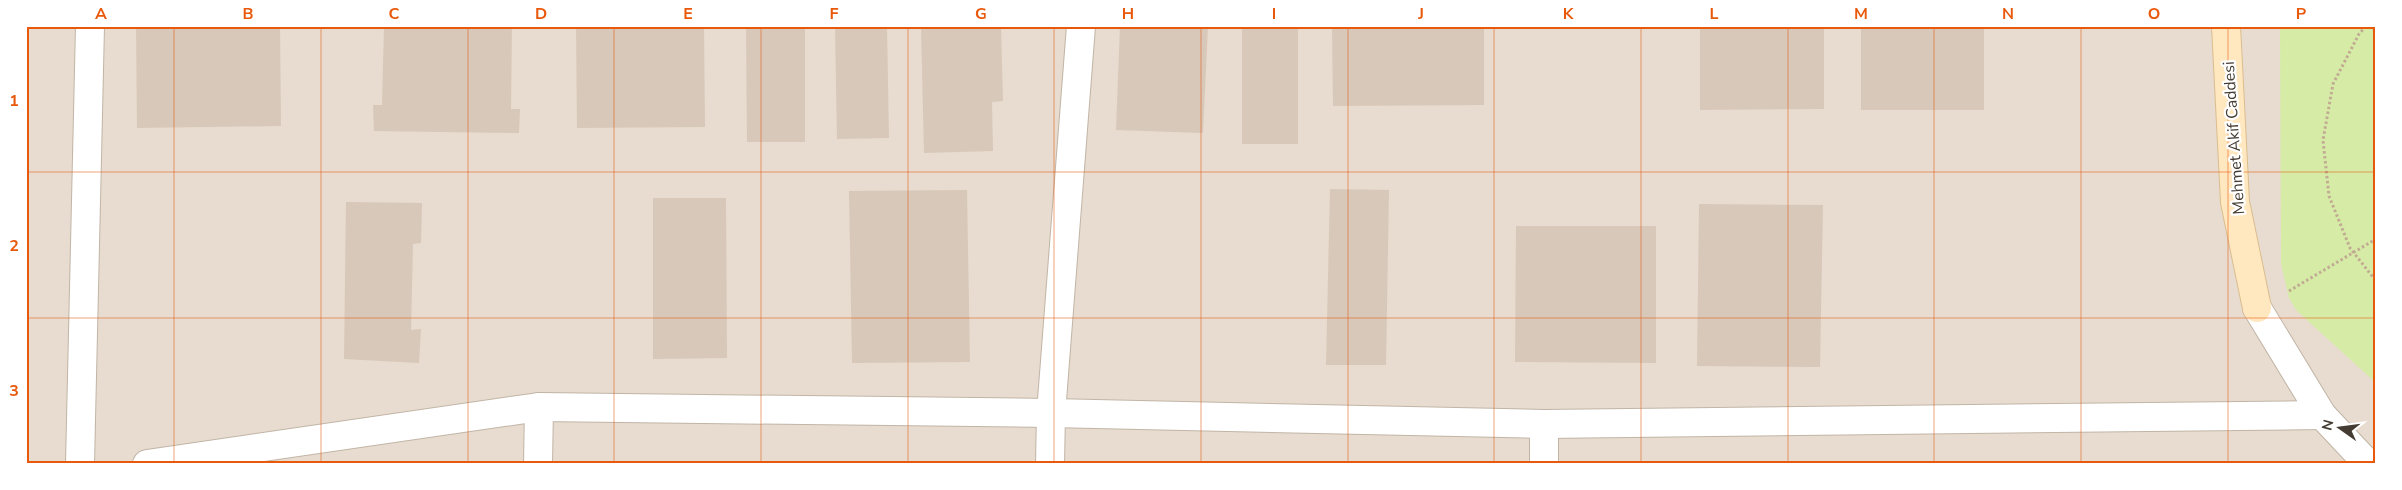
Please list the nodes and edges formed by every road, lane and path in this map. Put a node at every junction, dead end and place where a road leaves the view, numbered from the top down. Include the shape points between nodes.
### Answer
1 (90, 26) edge
2 (1081, 26) edge
3 (2226, 26) edge
4 (2368, 26) edge
5 (2376, 31) edge
6 (2376, 148) edge
7 (2376, 154) edge
8 (2376, 239) edge
9 (2354, 253) junction
10 (2376, 281) edge
11 (2257, 308) junction
12 (539, 407) junction
13 (1051, 413) junction
14 (2322, 415) junction
15 (1544, 424) junction
16 (80, 464) edge
17 (147, 464) edge
18 (538, 464) edge
19 (1050, 464) edge
20 (1544, 464) edge
21 (2368, 464) edge

1 - 16 street
2 - 13 street
3 - 11 street, Mehmet Akif Caddesi via 2235,202
4 - 5 path
4 - 9 path via 2359,34 2334,84 2324,140 2329,196
6 - 7 path
8 - 9 path
9 - 10 path
9 - 11 path
11 - 14 street
12 - 13 street
12 - 17 street
12 - 18 street
13 - 15 street
13 - 19 street
14 - 15 street
14 - 21 street
15 - 20 street

